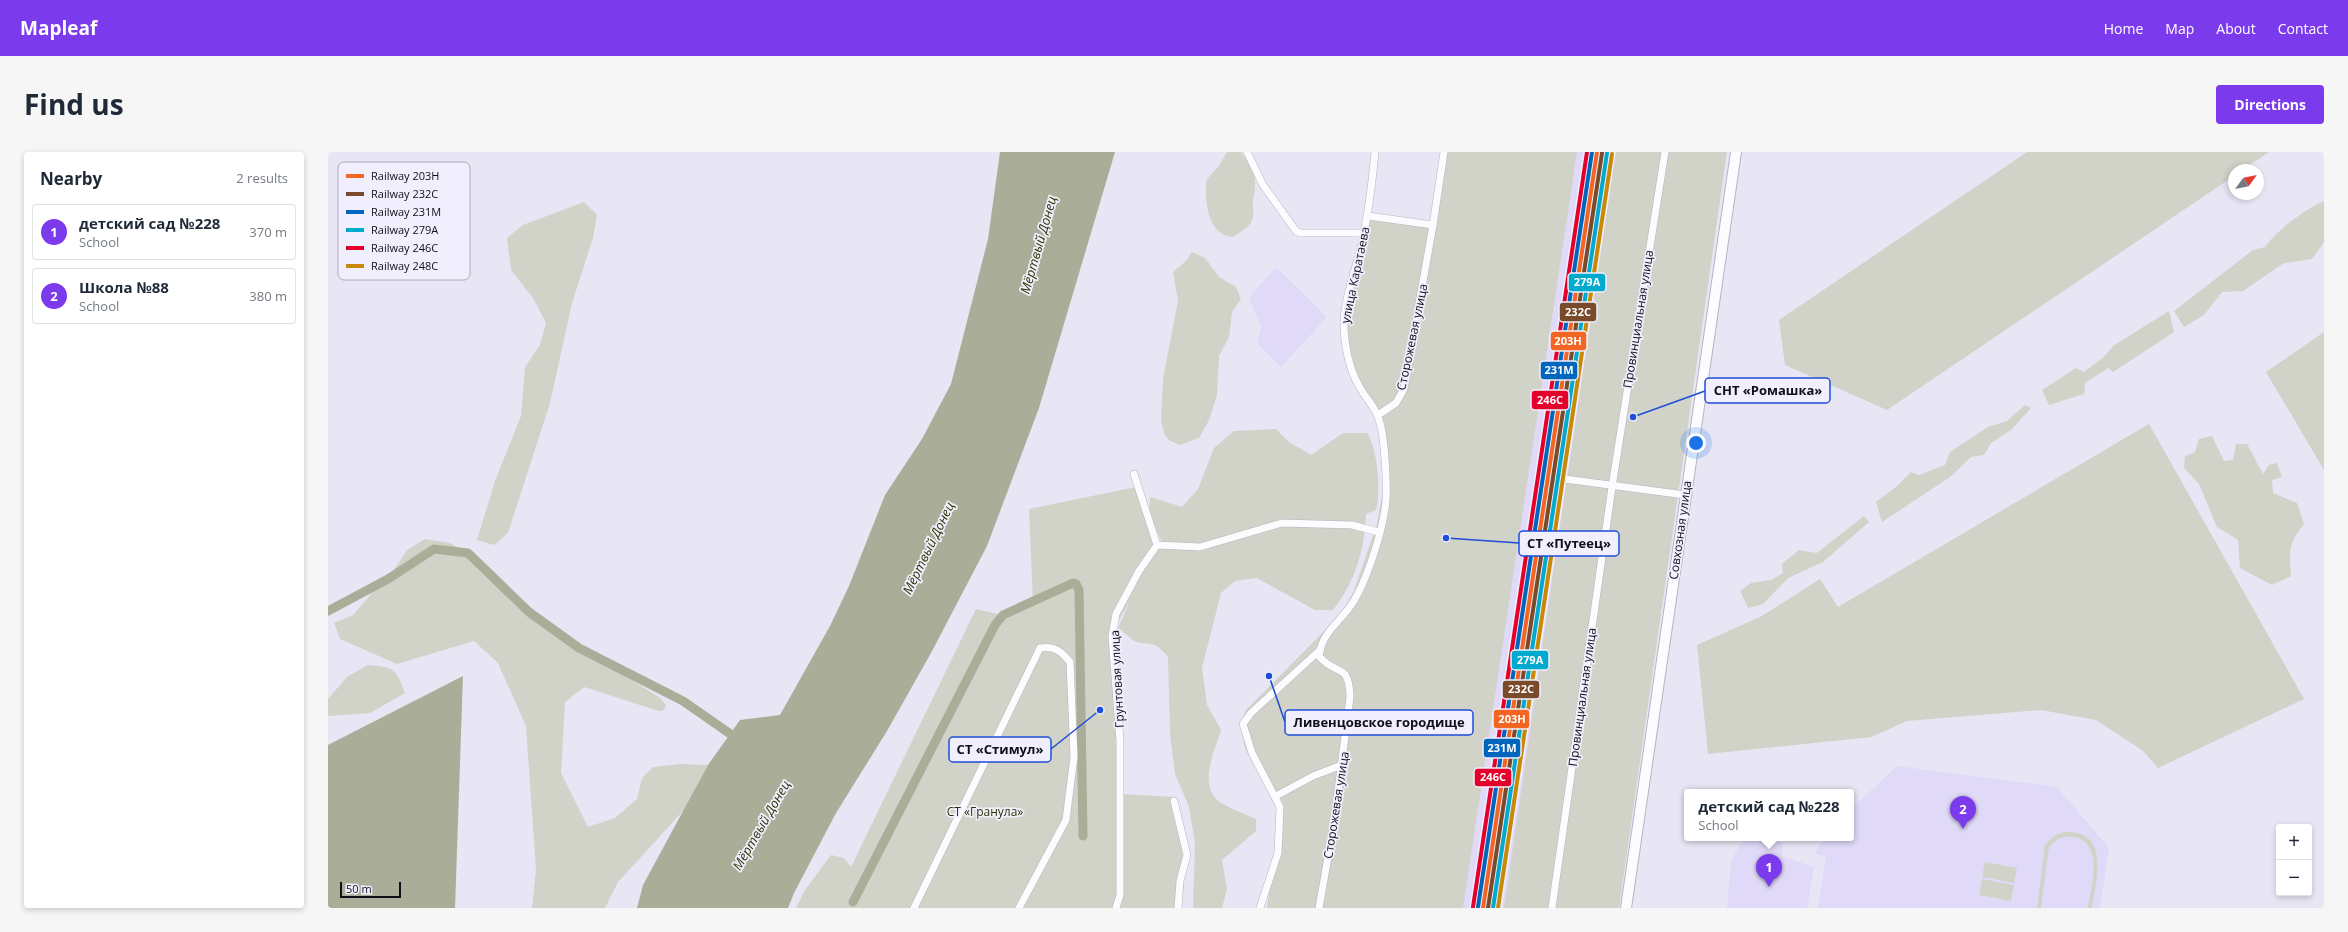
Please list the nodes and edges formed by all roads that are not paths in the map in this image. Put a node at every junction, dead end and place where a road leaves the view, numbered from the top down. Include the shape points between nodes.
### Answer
1 (1247, 152) edge
2 (1375, 152) edge
3 (1444, 152) edge
4 (1665, 152) edge
5 (1736, 152) edge
6 (1368, 216) junction
7 (1434, 225) junction
8 (1364, 233) junction
9 (1378, 415) junction
10 (1134, 474) dead end
11 (1557, 478) dead end
12 (1612, 487) junction
13 (1685, 495) junction
14 (1379, 532) junction
15 (1157, 545) junction
16 (1320, 650) junction
17 (1342, 765) junction
18 (1276, 796) junction
19 (1174, 801) dead end
20 (914, 908) edge
21 (1019, 908) edge
22 (1116, 908) edge
23 (1178, 908) edge
24 (1260, 908) edge
25 (1319, 908) edge
26 (1552, 908) edge
27 (1626, 908) edge

1 - 8 street via 1263,185 1300,233
2 - 6 street, улица Каратаева
3 - 7 street, Сторожевая улица
4 - 12 street, Провинциальная улица
5 - 13 street, Совхозная улица
6 - 7 street
6 - 8 street, улица Каратаева
7 - 9 street, Сторожевая улица via 1404,389 1396,403
8 - 9 street, улица Каратаева via 1344,327 1348,361 1358,386
9 - 14 street via 1383,429 1387,492
10 - 15 street
11 - 12 street
12 - 13 street
12 - 26 street, Провинциальная улица
13 - 27 street, Совхозная улица
14 - 15 street via 1352,525 1282,523 1200,547
14 - 16 street via 1360,589 1349,608 1323,639
15 - 22 street, Грунтовая улица via 1139,571 1116,614 1112,636 1120,741 1120,895
16 - 17 street, Сторожевая улица via 1319,656 1323,660 1349,678 1350,697
16 - 18 street via 1251,713 1243,724 1252,753
17 - 18 street via 1312,776
17 - 25 street, Сторожевая улица
18 - 24 street via 1280,806 1278,853
19 - 23 street via 1187,855 1181,876
20 - 21 street via 1040,648 1051,646 1062,652 1070,662 1074,757 1066,820

